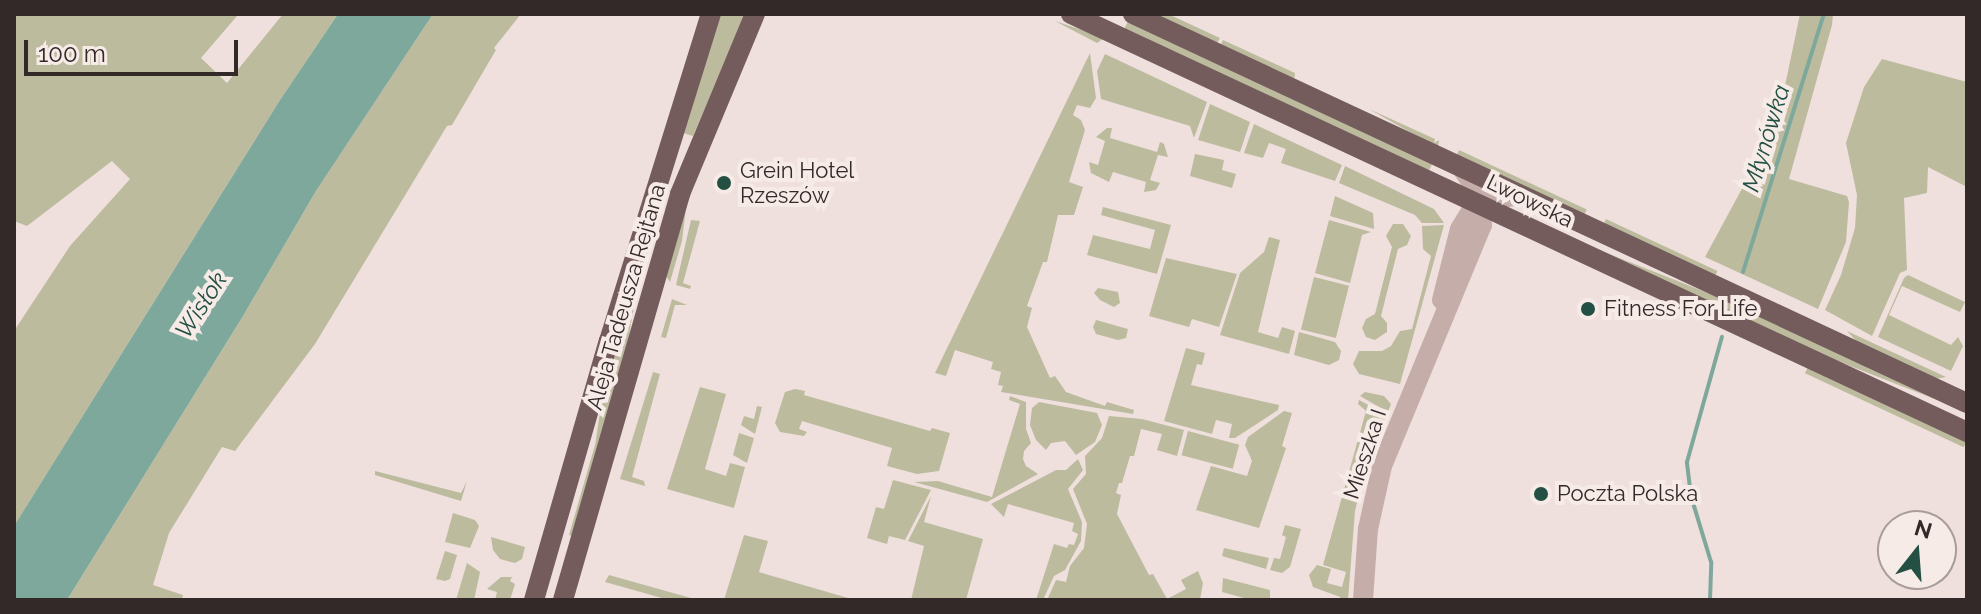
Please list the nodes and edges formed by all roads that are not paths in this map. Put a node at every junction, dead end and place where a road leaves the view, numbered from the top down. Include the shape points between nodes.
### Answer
1 (711, 14) edge
2 (755, 14) edge
3 (1071, 14) edge
4 (1133, 14) edge
5 (1461, 167) junction
6 (1434, 183) junction
7 (1520, 195) junction
8 (1481, 204) junction
9 (1518, 222) junction
10 (1470, 231) junction
11 (1958, 399) edge
12 (1905, 403) junction
13 (1967, 432) edge
14 (534, 600) edge
15 (563, 600) edge
16 (1363, 600) edge

1 - 14 main road, Aleja Tadeusza Rejtana
2 - 15 main road, Aleja Tadeusza Rejtana via 680,194
3 - 6 main road, Lwowska
4 - 5 main road, Lwowska
5 - 7 main road, Lwowska
5 - 8 street via 1476,185
6 - 8 main road, Lwowska
6 - 10 street
7 - 8 street
7 - 11 main road, Lwowska
8 - 9 main road, Lwowska
8 - 10 street, Mieszka I via 1470,213
9 - 10 street
9 - 12 main road, Lwowska
10 - 16 street, Mieszka I via 1382,466 1368,529
11 - 12 main road via 1939,406
12 - 13 main road, Lwowska

